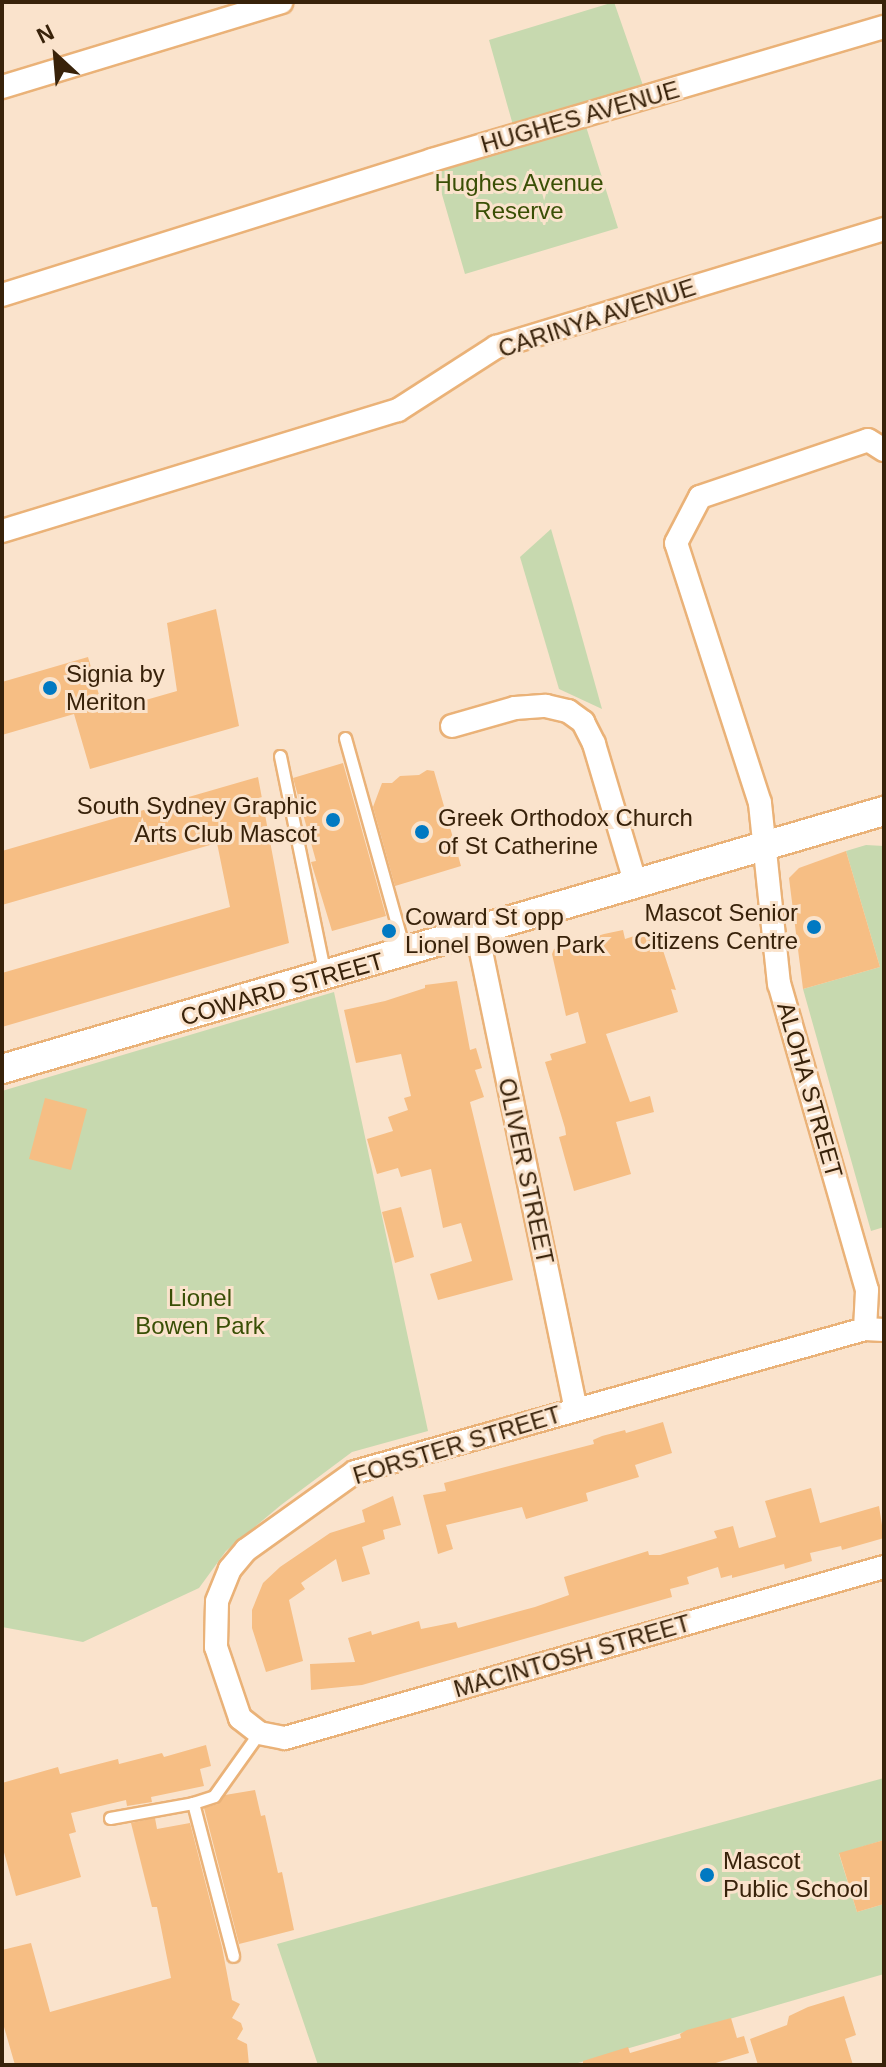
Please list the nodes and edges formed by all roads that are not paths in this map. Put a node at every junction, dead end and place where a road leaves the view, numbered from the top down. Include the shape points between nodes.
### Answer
1 (281, 2) edge
2 (884, 27) edge
3 (2, 87) edge
4 (884, 229) edge
5 (2, 295) edge
6 (884, 450) edge
7 (2, 531) edge
8 (452, 726) dead end
9 (345, 738) dead end
10 (280, 756) dead end
11 (884, 811) edge
12 (764, 847) junction
13 (636, 885) junction
14 (477, 932) junction
15 (405, 953) junction
16 (325, 976) junction
17 (2, 1069) edge
18 (875, 1329) edge
19 (576, 1409) junction
20 (884, 1567) edge
21 (259, 1733) junction
22 (193, 1803) junction
23 (110, 1818) dead end
24 (233, 1956) dead end

1 - 3 street
2 - 5 street, HUGHES AVENUE via 432,160
4 - 7 street, CARINYA AVENUE via 496,347 398,410
6 - 12 street, ALOHA STREET via 868,440 700,497 676,543 760,803
8 - 13 street via 515,708 546,706 568,711 583,722
9 - 15 lane
10 - 16 lane
11 - 12 street, COWARD STREET
12 - 13 street, COWARD STREET
12 - 18 street, ALOHA STREET via 779,984
13 - 14 street, COWARD STREET
14 - 15 street, COWARD STREET
14 - 19 street, OLIVER STREET
15 - 16 street, COWARD STREET
16 - 17 street, COWARD STREET
18 - 19 street, FORSTER STREET
19 - 21 street, FORSTER STREET via 355,1472 246,1550 221,1589 214,1624 216,1647 240,1718
20 - 21 street, MACINTOSH STREET via 302,1734 285,1738
21 - 22 lane via 214,1796
22 - 23 lane
22 - 24 lane

